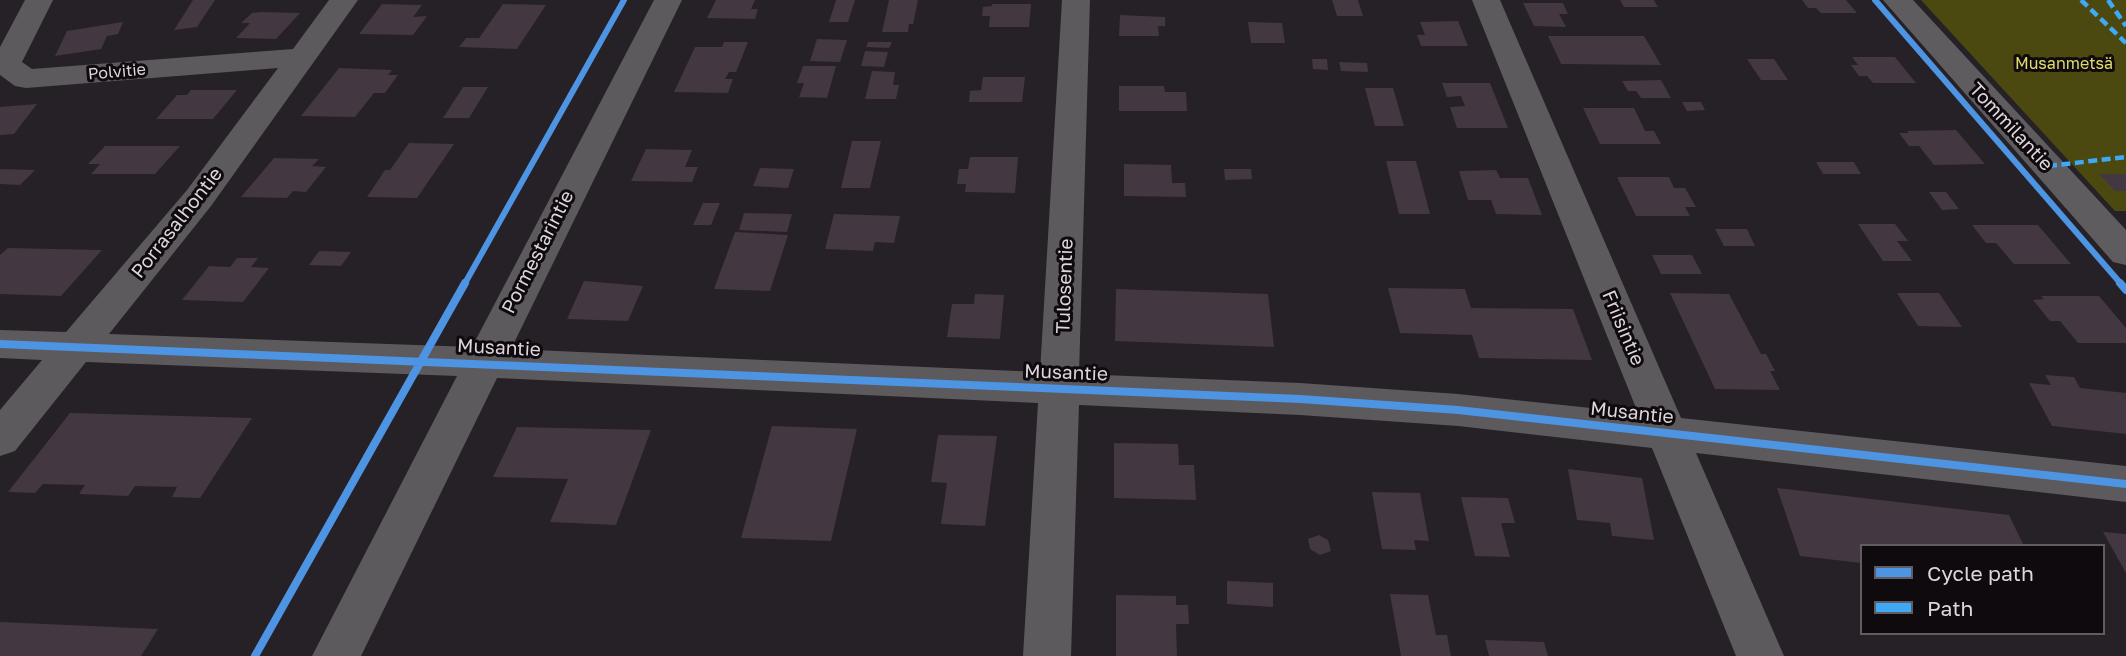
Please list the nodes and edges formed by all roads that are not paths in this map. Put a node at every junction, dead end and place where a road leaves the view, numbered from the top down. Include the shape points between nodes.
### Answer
1 (39, 0) edge
2 (344, 0) edge
3 (668, 0) edge
4 (1076, 0) edge
5 (1486, 0) edge
6 (1897, 0) edge
7 (304, 57) junction
8 (2126, 253) edge
9 (0, 344) edge
10 (78, 347) junction
11 (482, 363) junction
12 (1060, 389) junction
13 (1666, 432) junction
14 (0, 439) edge
15 (2126, 484) edge
16 (336, 656) edge
17 (1047, 656) edge
18 (1760, 656) edge

1 - 7 street, Polvitie via 6,65 26,79
2 - 7 street, Porrasalhontie
3 - 11 street, Pormestarintie
4 - 12 street, Tulosentie
5 - 13 street, Friisintie
6 - 8 main road, Tommilantie
7 - 10 street, Porrasalhontie via 199,198
9 - 10 street, Musantie
10 - 11 street, Musantie
10 - 14 street, Porrasalhontie
11 - 12 street, Musantie
11 - 16 street, Pormestarintie
12 - 13 street, Musantie via 1445,409
12 - 17 street, Tulosentie
13 - 15 street, Musantie
13 - 18 street, Friisintie

